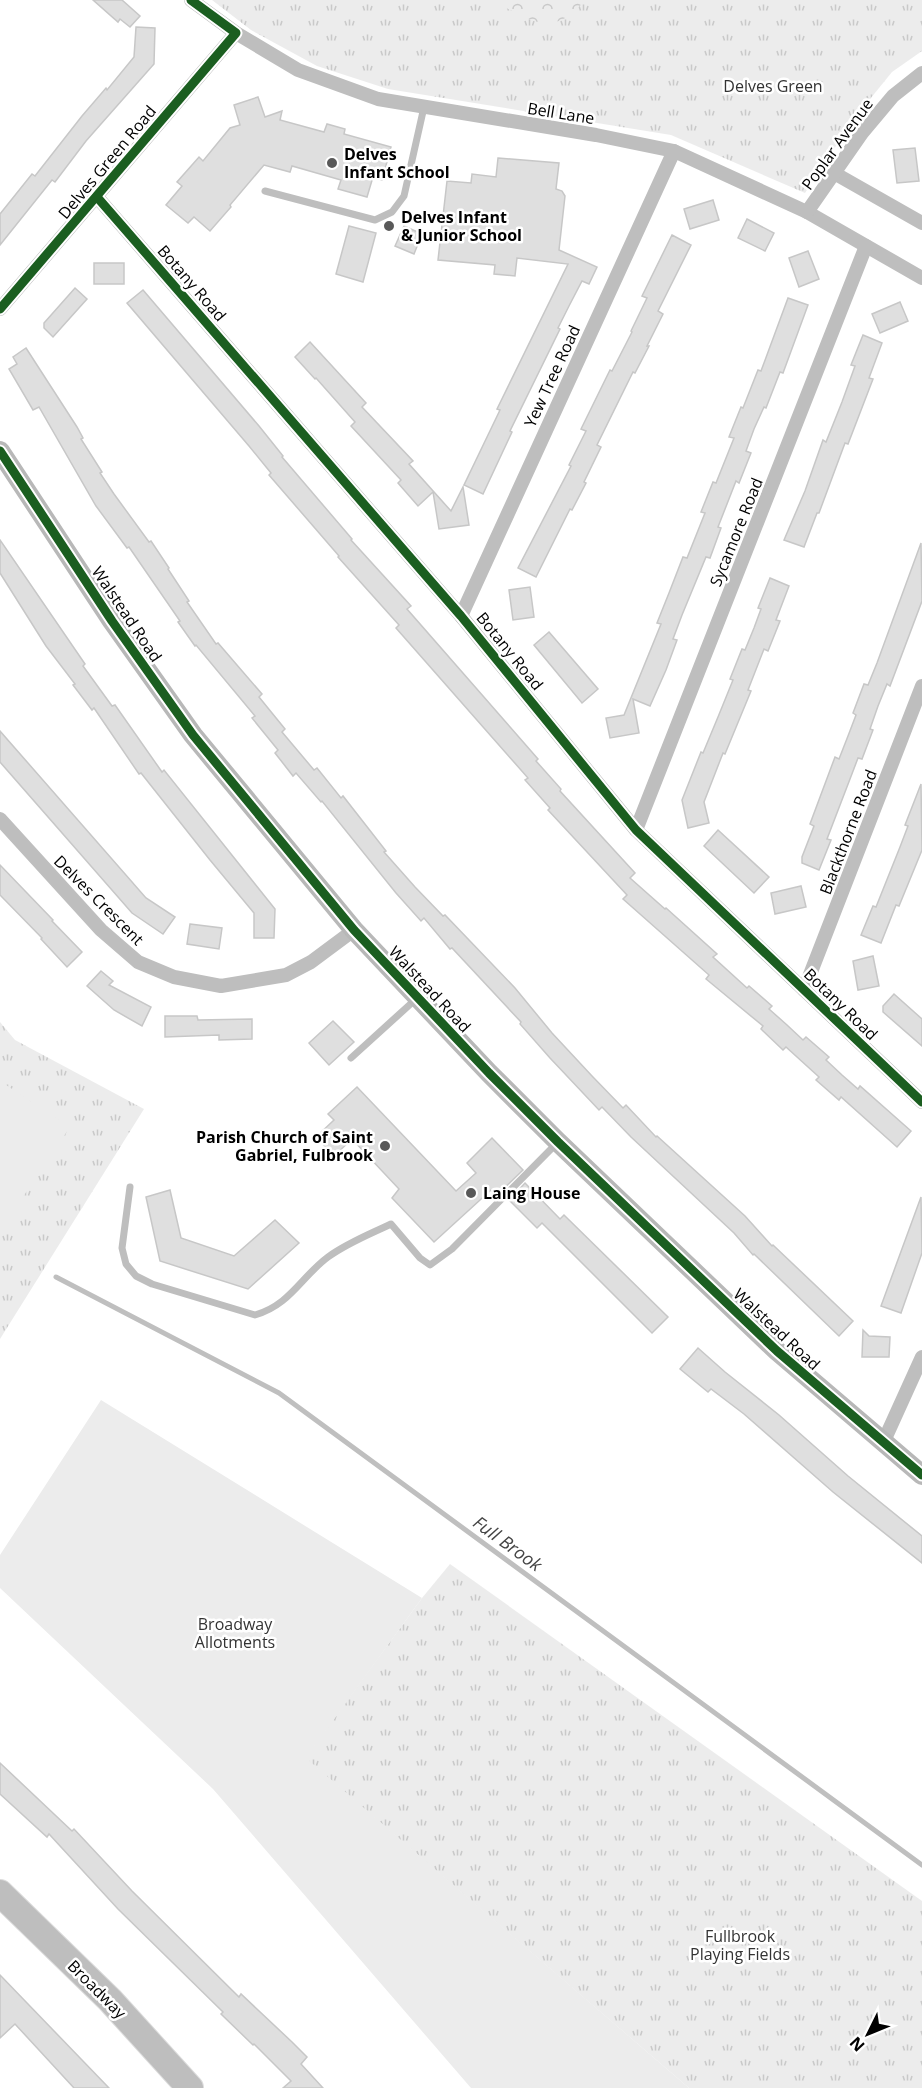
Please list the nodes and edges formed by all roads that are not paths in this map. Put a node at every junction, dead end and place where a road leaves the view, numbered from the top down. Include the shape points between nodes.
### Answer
1 (191, 0) edge
2 (236, 33) junction
3 (922, 73) edge
4 (424, 107) junction
5 (674, 151) junction
6 (834, 173) junction
7 (265, 190) dead end
8 (97, 197) junction
9 (807, 212) junction
10 (922, 223) edge
11 (866, 246) junction
12 (922, 278) edge
13 (0, 309) edge
14 (0, 450) edge
15 (461, 616) junction
16 (922, 686) edge
17 (0, 819) edge
18 (636, 830) junction
19 (354, 930) junction
20 (804, 990) junction
21 (417, 998) junction
22 (351, 1058) dead end
23 (922, 1102) edge
24 (558, 1142) junction
25 (130, 1187) dead end
26 (922, 1357) edge
27 (883, 1443) junction
28 (922, 1475) edge
29 (0, 1893) edge
30 (190, 2088) edge

1 - 2 street, Bell Lane
2 - 4 street, Bell Lane via 298,70 378,99
2 - 8 street, Delves Green Road
3 - 6 street, Poplar Avenue via 894,96
4 - 5 street, Bell Lane
4 - 7 lane via 404,196 392,212 375,220
5 - 9 street, Bell Lane
5 - 15 street, Yew Tree Road
6 - 9 street, Poplar Avenue
6 - 10 street
8 - 13 street, Delves Green Road
8 - 15 street, Botany Road
9 - 11 street, Bell Lane
11 - 12 street, Bell Lane
11 - 18 street, Sycamore Road
14 - 19 street, Walstead Road via 112,621 193,735
15 - 18 street, Botany Road
16 - 20 street, Blackthorne Road
17 - 19 street, Delves Crescent via 101,930 138,962 174,977 221,986 286,975
18 - 20 street, Botany Road
19 - 21 street, Walstead Road
20 - 23 street, Botany Road
21 - 22 lane
21 - 24 street, Walstead Road
24 - 25 lane via 452,1249 430,1265 391,1224 327,1258 284,1301 255,1315 136,1276 126,1264 122,1248
24 - 27 street, Walstead Road via 777,1352
26 - 27 street
27 - 28 street, Walstead Road
29 - 30 highway, Broadway via 110,2000

